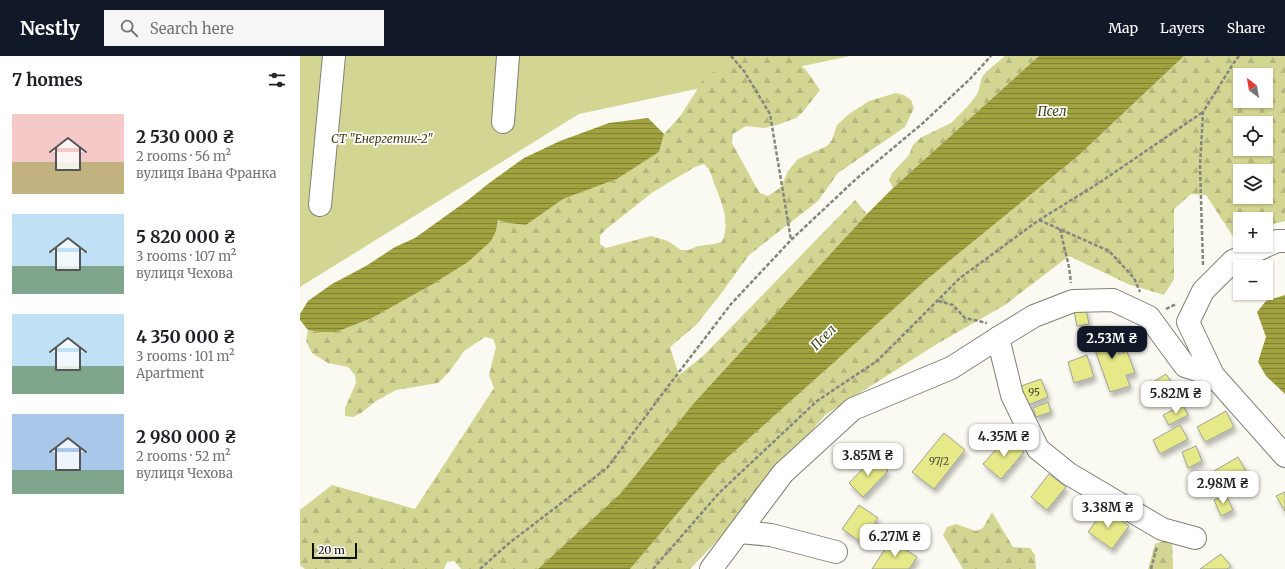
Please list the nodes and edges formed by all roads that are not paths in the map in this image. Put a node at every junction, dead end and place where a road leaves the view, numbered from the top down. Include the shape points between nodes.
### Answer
1 (334, 56) edge
2 (508, 56) edge
3 (503, 122) dead end
4 (320, 205) dead end
5 (1285, 242) edge
6 (998, 338) junction
7 (1213, 375) junction
8 (1285, 456) edge
9 (740, 532) junction
10 (1196, 538) dead end
11 (836, 552) dead end
12 (711, 569) edge

1 - 4 street
2 - 3 street
5 - 7 street via 1277,241 1233,261 1203,291 1188,322
6 - 7 street via 1034,316 1073,301 1113,300 1149,317 1185,366
6 - 9 street via 951,368 853,409 783,473
6 - 10 street via 1012,395 1038,449 1069,474 1162,529
7 - 8 street
9 - 11 street via 771,535
9 - 12 street

